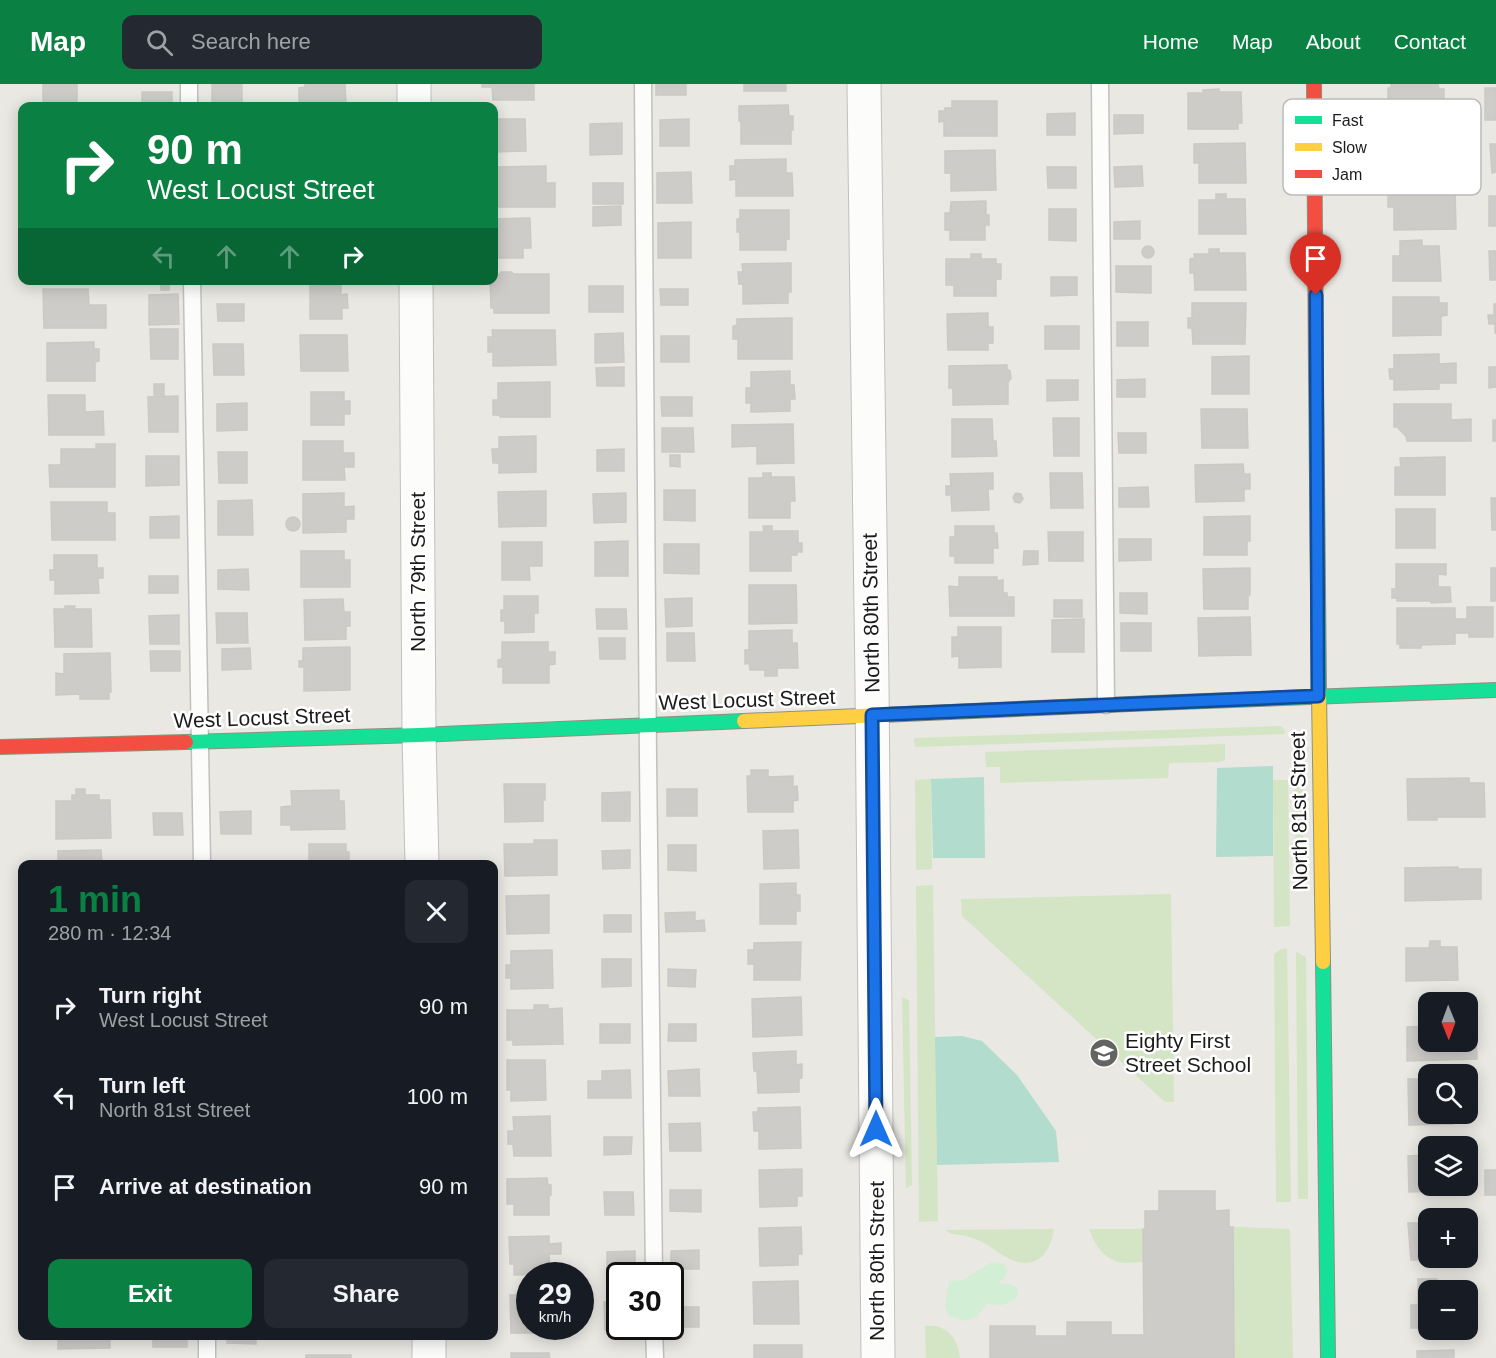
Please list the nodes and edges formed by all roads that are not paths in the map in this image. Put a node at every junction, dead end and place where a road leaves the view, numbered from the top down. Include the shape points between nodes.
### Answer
1 (189, 84) edge
2 (414, 84) edge
3 (643, 84) edge
4 (864, 84) edge
5 (1100, 84) edge
6 (1314, 84) edge
7 (1314, 99) edge
8 (189, 102) edge
9 (414, 102) edge
10 (1315, 195) edge
11 (192, 285) edge
12 (416, 285) edge
13 (1496, 690) edge
14 (1318, 696) junction
15 (1106, 705) junction
16 (872, 715) junction
17 (648, 725) junction
18 (419, 735) junction
19 (199, 741) junction
20 (0, 747) edge
21 (202, 860) edge
22 (422, 860) edge
23 (654, 1262) edge
24 (207, 1340) edge
25 (429, 1340) edge
26 (654, 1340) edge
27 (207, 1358) edge
28 (429, 1358) edge
29 (655, 1358) edge
30 (878, 1358) edge
31 (1328, 1358) edge

1 - 8 lane
2 - 9 street
3 - 17 lane
4 - 16 street, North 80th Street
5 - 15 lane
6 - 7 street, North 81st Street
10 - 14 street, North 81st Street
11 - 19 lane
12 - 18 street, North 79th Street
13 - 14 street, West Locust Street
14 - 15 street, West Locust Street
14 - 31 street, North 81st Street
15 - 16 street, West Locust Street
16 - 17 street, West Locust Street
16 - 30 street, North 80th Street
17 - 18 street, West Locust Street
17 - 23 lane
18 - 19 street, West Locust Street
18 - 22 street, North 79th Street
19 - 20 street, West Locust Street
19 - 21 lane
24 - 27 lane
25 - 28 street
26 - 29 lane

